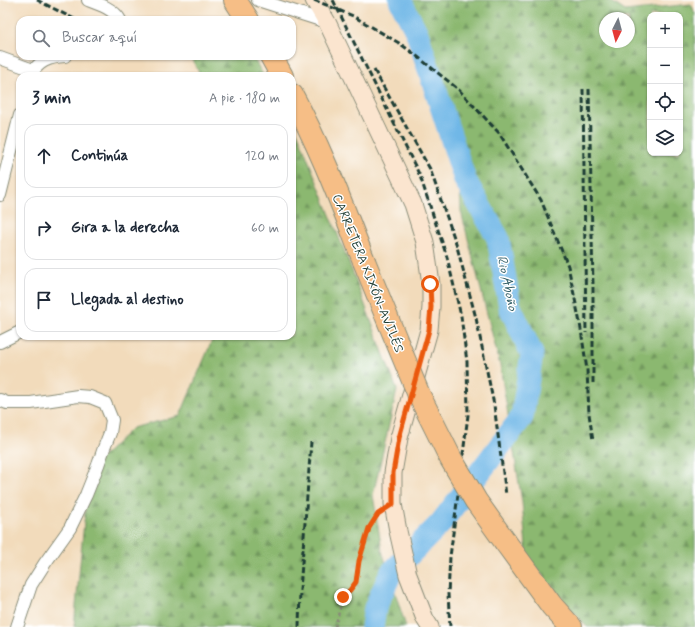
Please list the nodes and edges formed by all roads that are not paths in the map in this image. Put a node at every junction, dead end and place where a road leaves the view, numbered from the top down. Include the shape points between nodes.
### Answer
1 (88, 0) edge
2 (235, 0) edge
3 (258, 0) edge
4 (314, 0) edge
5 (117, 16) edge
6 (245, 16) edge
7 (328, 22) junction
8 (0, 58) edge
9 (47, 60) edge
10 (30, 72) edge
11 (33, 72) edge
12 (296, 102) edge
13 (16, 131) edge
14 (0, 195) edge
15 (16, 334) edge
16 (0, 342) edge
17 (0, 400) edge
18 (16, 627) edge
19 (430, 627) edge
20 (571, 627) edge

1 - 5 street via 114,12
2 - 6 highway
3 - 7 street
4 - 7 street
7 - 19 street via 413,204 425,242 430,284 429,330 399,438 393,473 393,504 408,575
8 - 10 street
9 - 11 street via 37,65
12 - 20 highway, CARRETERA XIXÓN-AVILÉS, bridge via 332,180 419,394 451,459 476,502 552,606
13 - 14 street
15 - 16 street
17 - 18 street via 7,403 31,403 90,396 106,403 112,420 110,432 86,495 70,528 31,585

